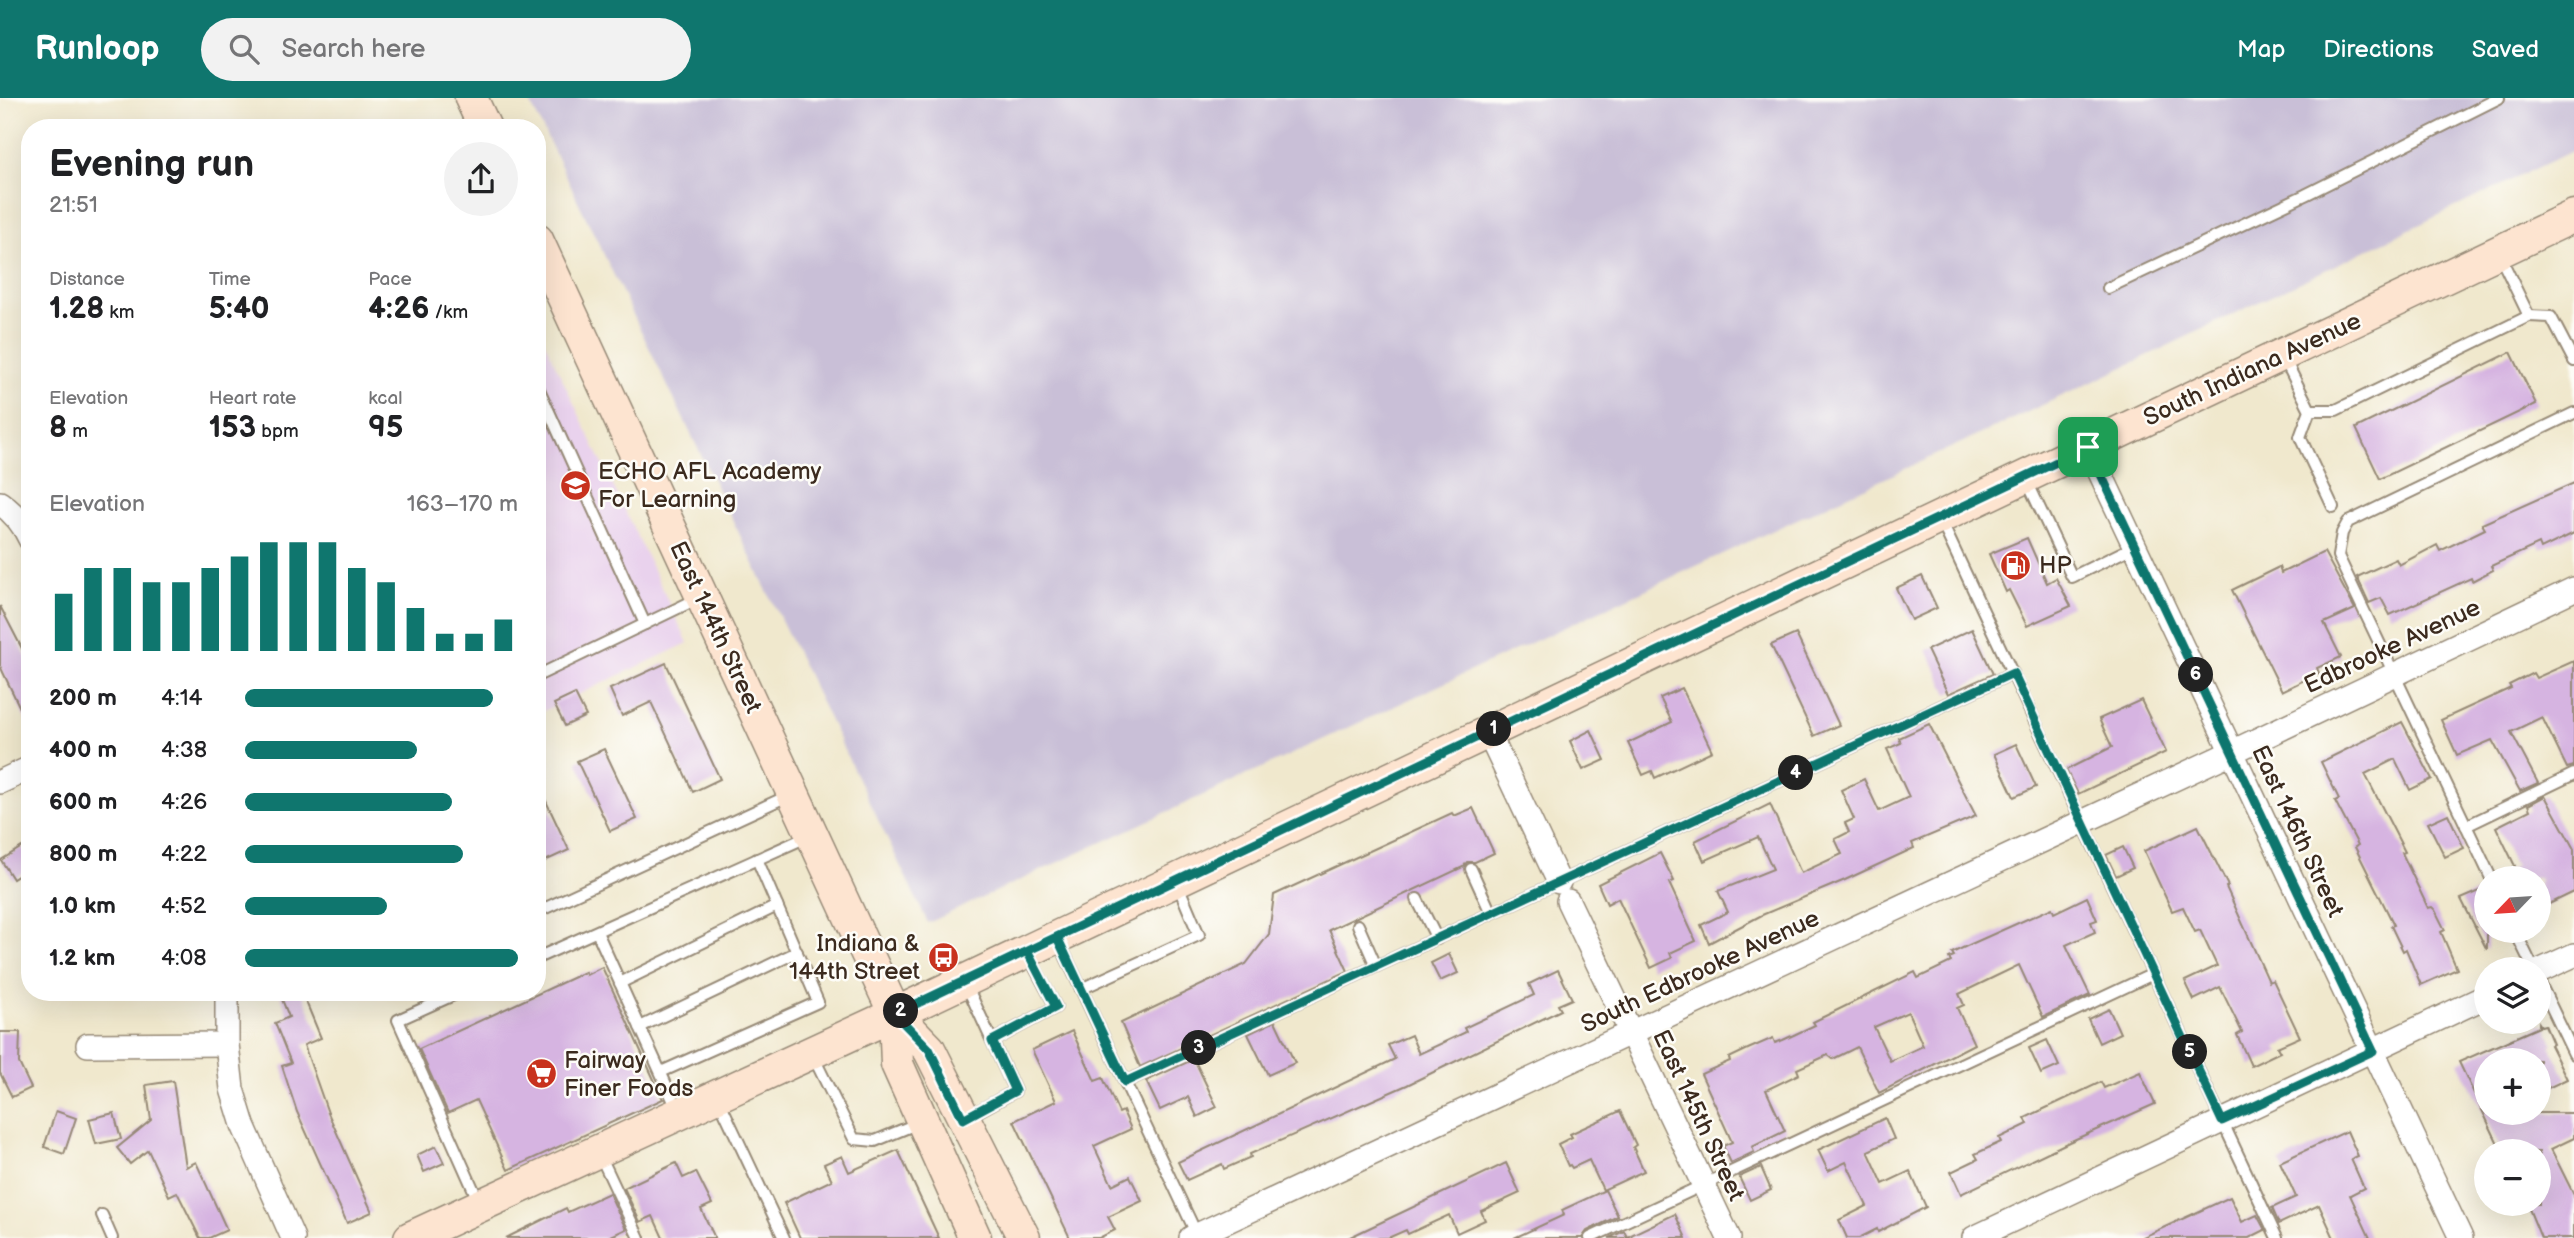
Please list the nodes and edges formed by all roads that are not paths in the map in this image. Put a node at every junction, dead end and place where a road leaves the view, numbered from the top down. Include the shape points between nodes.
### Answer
1 (2499, 98) edge
2 (2574, 216) edge
3 (2498, 252) junction
4 (546, 259) edge
5 (2108, 288) dead end
6 (2529, 316) junction
7 (2283, 355) junction
8 (2574, 361) edge
9 (546, 405) edge
10 (2310, 410) junction
11 (2574, 413) edge
12 (2088, 447) junction
13 (2025, 477) junction
14 (0, 503) edge
15 (2333, 507) dead end
16 (1940, 517) junction
17 (21, 522) edge
18 (2135, 546) junction
19 (2574, 589) edge
20 (702, 597) junction
21 (645, 624) junction
22 (546, 672) edge
23 (2013, 673) junction
24 (2394, 674) junction
25 (1488, 732) junction
26 (2232, 751) junction
27 (21, 772) edge
28 (2574, 774) edge
29 (0, 782) edge
30 (793, 793) junction
31 (2082, 821) junction
32 (2466, 826) junction
33 (813, 834) junction
34 (757, 859) junction
35 (2485, 866) edge
36 (1471, 869) dead end
37 (1176, 880) junction
38 (1564, 892) junction
39 (1417, 899) dead end
40 (777, 906) junction
41 (546, 908) edge
42 (1491, 914) junction
43 (1358, 925) dead end
44 (597, 932) junction
45 (1057, 937) junction
46 (1437, 939) junction
47 (1027, 951) junction
48 (797, 952) junction
49 (546, 954) edge
50 (2574, 955) edge
51 (2551, 966) edge
52 (1376, 967) junction
53 (2153, 974) junction
54 (964, 981) junction
55 (620, 983) junction
56 (1081, 989) junction
57 (227, 1001) edge
58 (440, 1001) edge
59 (2474, 1002) edge
60 (2551, 1006) edge
61 (895, 1014) junction
62 (640, 1027) junction
63 (1631, 1032) junction
64 (992, 1041) junction
65 (227, 1044) junction
66 (88, 1045) dead end
67 (2373, 1051) junction
68 (812, 1052) junction
69 (2574, 1054) edge
70 (661, 1072) junction
71 (1125, 1082) junction
72 (717, 1096) junction
73 (680, 1113) junction
74 (963, 1119) junction
75 (924, 1121) junction
76 (2222, 1121) junction
77 (598, 1151) junction
78 (1703, 1185) junction
79 (480, 1205) junction
80 (102, 1215) dead end
81 (1195, 1237) edge
82 (112, 1238) edge
83 (292, 1238) edge
84 (410, 1238) edge
85 (639, 1238) edge
86 (784, 1238) edge
87 (975, 1238) edge
88 (1024, 1238) edge
89 (1590, 1238) edge
90 (1729, 1238) edge
91 (1974, 1238) edge
92 (2277, 1238) edge
93 (2461, 1238) edge

1 - 5 lane
2 - 3 main road, South Indiana Avenue
3 - 6 lane
3 - 7 main road, South Indiana Avenue
4 - 20 main road, East 144th Street
6 - 8 lane via 2551,317
6 - 10 lane via 2336,410
7 - 10 lane
7 - 12 main road, South Indiana Avenue
9 - 21 lane
10 - 15 lane via 2300,437
11 - 24 lane via 2348,522 2338,556
12 - 13 main road, South Indiana Avenue
12 - 18 street, East 146th Street
13 - 16 main road, South Indiana Avenue
13 - 18 lane via 2072,577
14 - 17 street
16 - 23 lane
16 - 25 main road, South Indiana Avenue
18 - 26 street, East 146th Street
19 - 24 street, Edbrooke Avenue
20 - 21 lane
20 - 30 main road, East 144th Street
21 - 22 lane
23 - 31 lane
23 - 38 lane
24 - 26 street, Edbrooke Avenue
24 - 32 lane
25 - 37 main road, South Indiana Avenue
25 - 38 street, East 145th Street
26 - 31 street, South Edbrooke Avenue
26 - 67 street, East 146th Street
27 - 29 street
28 - 32 lane
30 - 33 main road, East 144th Street
30 - 41 lane
31 - 53 lane
31 - 63 street, South Edbrooke Avenue
32 - 35 lane
33 - 34 lane
33 - 61 main road, East 144th Street
34 - 40 lane
34 - 44 lane
36 - 42 lane
37 - 45 main road, South Indiana Avenue
37 - 56 lane via 1199,934
38 - 42 lane
38 - 63 street, East 145th Street
39 - 46 lane
40 - 48 lane
40 - 55 lane
42 - 46 lane
43 - 52 lane
44 - 49 lane
44 - 55 lane
45 - 47 main road, South Indiana Avenue
45 - 56 lane
46 - 52 lane
47 - 54 main road, South Indiana Avenue
47 - 64 lane via 1056,1007
48 - 62 lane
48 - 70 lane via 818,1002
50 - 51 street
52 - 71 lane
53 - 76 lane
53 - 78 lane
54 - 61 main road, South Indiana Avenue
54 - 64 lane
55 - 62 lane
56 - 71 lane
57 - 65 street
58 - 79 lane via 398,1020
59 - 67 street
60 - 69 lane
61 - 68 main road, South Indiana Avenue
61 - 74 main road, East 144th Street via 929,1049
61 - 75 main road, East 144th Street via 897,1065
62 - 70 lane
63 - 78 street, East 145th Street
63 - 81 street, South Edbrooke Avenue
64 - 74 lane via 1015,1091
65 - 66 street
65 - 83 street via 232,1089 243,1125
67 - 76 street
67 - 93 street, East 146th Street
68 - 72 main road, South Indiana Avenue
68 - 75 lane via 854,1139 876,1141
70 - 73 lane
71 - 81 lane
72 - 73 main road, South Indiana Avenue
72 - 86 lane
73 - 77 main road, South Indiana Avenue
74 - 88 main road, East 144th Street
75 - 87 main road, East 144th Street
76 - 91 street
76 - 92 lane
77 - 79 main road, South Indiana Avenue
77 - 85 lane
78 - 89 lane
78 - 90 street, East 145th Street
79 - 84 main road, South Indiana Avenue
80 - 82 lane

